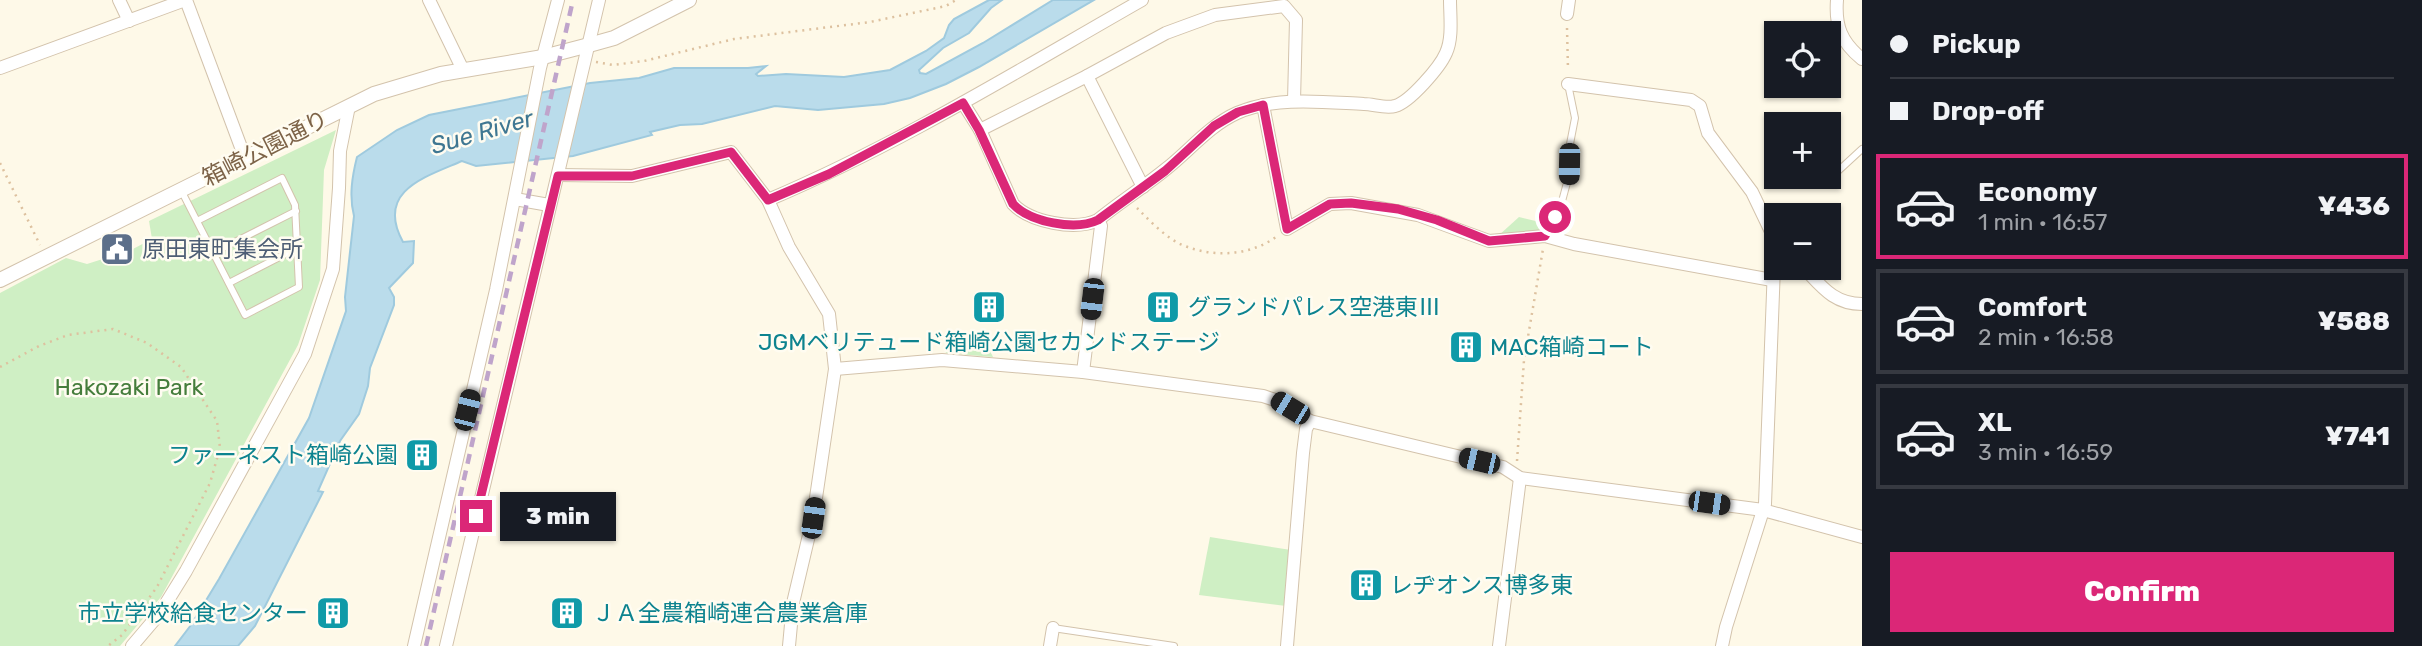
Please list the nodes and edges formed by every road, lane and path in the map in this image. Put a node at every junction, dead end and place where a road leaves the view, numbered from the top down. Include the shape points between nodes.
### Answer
1 (119, 0) edge
2 (186, 0) edge
3 (429, 0) edge
4 (558, 0) edge
5 (599, 0) edge
6 (689, 0) edge
7 (956, 0) edge
8 (1142, 0) edge
9 (1450, 0) edge
10 (1569, 0) edge
11 (1836, 0) edge
12 (169, 3) edge
13 (1567, 14) joint
14 (129, 21) junction
15 (587, 53) junction
16 (1862, 59) edge
17 (541, 63) junction
18 (0, 68) edge
19 (463, 70) junction
20 (1087, 76) junction
21 (1568, 84) junction
22 (1294, 101) junction
23 (963, 103) junction
24 (1263, 105) junction
25 (349, 106) junction
26 (979, 130) junction
27 (1862, 149) edge
28 (245, 158) junction
29 (0, 163) edge
30 (1841, 168) edge
31 (558, 176) junction
32 (1143, 187) junction
33 (181, 190) junction
34 (1127, 198) junction
35 (515, 199) junction
36 (768, 200) junction
37 (550, 205) junction
38 (296, 211) junction
39 (1764, 217) edge
40 (1098, 220) junction
41 (197, 221) junction
42 (1287, 229) junction
43 (1545, 236) junction
44 (297, 248) junction
45 (213, 253) junction
46 (46, 257) junction
47 (1764, 279) edge
48 (0, 280) edge
49 (1772, 280) edge
50 (1815, 280) edge
51 (229, 283) junction
52 (1862, 304) edge
53 (0, 367) edge
54 (835, 369) junction
55 (1083, 372) junction
56 (1310, 421) junction
57 (1520, 478) junction
58 (1763, 510) junction
59 (1862, 537) edge
60 (1053, 628) joint
61 (108, 646) edge
62 (132, 646) edge
63 (414, 646) edge
64 (446, 646) edge
65 (789, 646) edge
66 (1050, 646) edge
67 (1174, 646) edge
68 (1287, 646) edge
69 (1499, 646) edge
70 (1722, 646) edge

1 - 14 street
2 - 12 street
2 - 28 street
3 - 19 street
4 - 17 street
5 - 15 street
6 - 15 street, 箱崎公園通り
7 - 15 path via 947,6 870,22 734,39 644,61 613,65
8 - 23 street
9 - 22 street via 1446,53 1405,102 1393,107
10 - 13 street
11 - 16 street via 1835,21 1840,33
12 - 14 street
13 - 21 path
14 - 18 street
15 - 17 street, 箱崎公園通り
15 - 31 street
17 - 19 street, 箱崎公園通り
17 - 35 street
19 - 25 street, 箱崎公園通り via 399,86
20 - 22 street via 1166,33 1215,15 1284,6 1296,20
20 - 26 street
20 - 32 street
21 - 39 street via 1691,100 1700,106 1708,133 1752,192
21 - 43 lane via 1575,118 1568,179
22 - 24 street
23 - 26 street
23 - 36 street via 841,168
24 - 32 street via 1214,126
24 - 42 street
25 - 28 street, 箱崎公園通り
25 - 62 street via 340,151 332,269 305,354 186,571
26 - 40 street via 1020,211 1051,222 1088,224
27 - 30 lane
28 - 33 street, 箱崎公園通り
29 - 46 path
31 - 36 street via 632,176 731,152
31 - 37 street
32 - 34 street
33 - 41 lane
33 - 46 street, 箱崎公園通り
34 - 40 street
34 - 42 path via 1178,243 1209,253 1267,244
35 - 37 street
35 - 63 street
36 - 54 street via 789,247 829,314
37 - 64 street
38 - 41 lane via 282,178
38 - 44 lane
38 - 45 lane
40 - 55 street via 1101,226
41 - 45 lane
42 - 43 street via 1330,204 1351,203 1428,217 1489,241
43 - 47 street
43 - 57 path via 1524,360
44 - 51 lane
44 - 51 lane via 299,287 267,304 245,315
45 - 51 lane
46 - 48 street, 箱崎公園通り
49 - 58 street
50 - 52 street via 1838,300
53 - 61 path via 68,335 113,330 147,343 181,367 217,421 220,448 209,483 157,587 122,635
54 - 55 street via 942,360
54 - 65 street
55 - 56 street via 1263,396
56 - 57 street via 1503,467
56 - 68 street via 1303,453
57 - 58 street
57 - 69 street
58 - 59 street
58 - 70 street
60 - 66 street
60 - 67 lane

